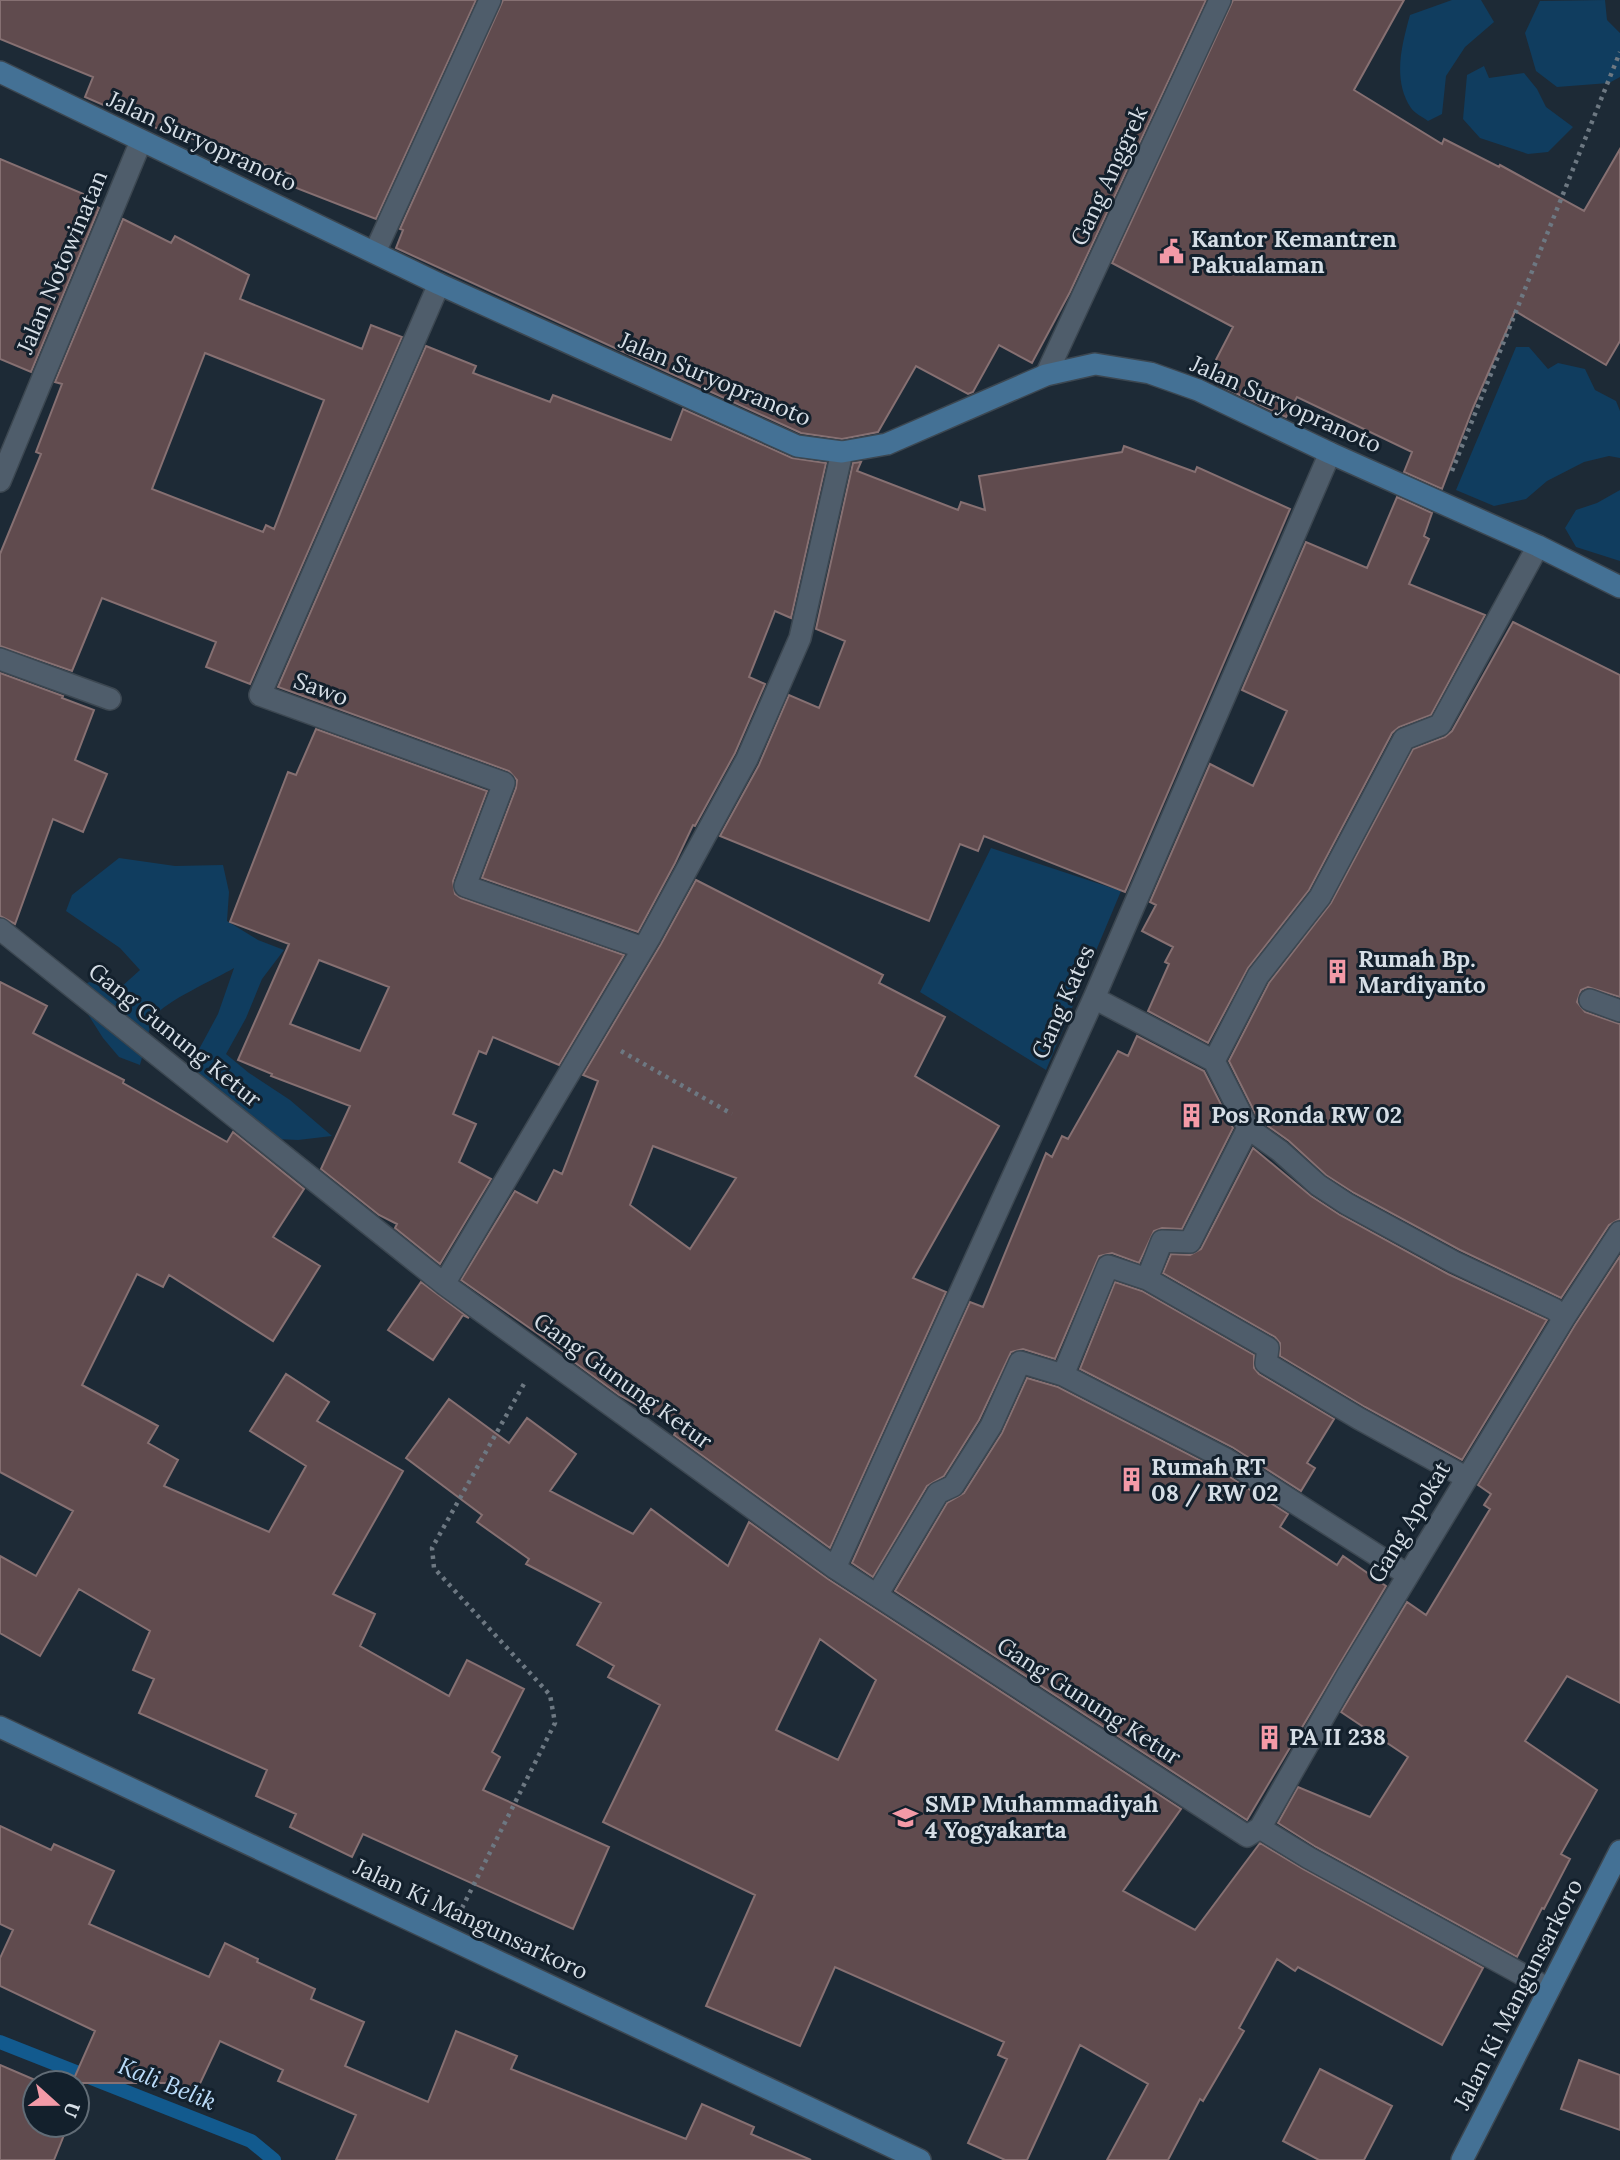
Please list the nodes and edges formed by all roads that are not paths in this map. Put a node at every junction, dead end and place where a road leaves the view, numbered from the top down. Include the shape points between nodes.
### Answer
1 (490, 0) edge
2 (1220, 0) edge
3 (0, 72) edge
4 (141, 141) junction
5 (375, 252) junction
6 (439, 284) junction
7 (1046, 375) junction
8 (842, 453) junction
9 (1330, 453) junction
10 (0, 481) edge
11 (1538, 546) junction
12 (1620, 587) edge
13 (0, 659) edge
14 (110, 699) dead end
15 (0, 929) edge
16 (643, 948) junction
17 (1094, 998) junction
18 (1590, 1000) dead end
19 (1620, 1011) edge
20 (1214, 1061) junction
21 (1248, 1128) junction
22 (1620, 1232) edge
23 (1147, 1279) junction
24 (444, 1284) junction
25 (1564, 1318) junction
26 (1063, 1375) junction
27 (1467, 1478) junction
28 (835, 1568) junction
29 (1408, 1574) junction
30 (877, 1595) junction
31 (0, 1727) edge
32 (1252, 1831) junction
33 (1620, 1851) edge
34 (1549, 1989) junction
35 (920, 2160) edge
36 (1462, 2160) edge

1 - 5 street
2 - 7 street, Gang Anggrek
3 - 4 main road, Jalan Suryopranoto
4 - 5 main road, Jalan Suryopranoto
4 - 10 street, Jalan Notowinatan
5 - 6 main road, Jalan Suryopranoto
6 - 8 main road, Jalan Suryopranoto via 797,446
6 - 16 street, Sawo via 260,695 504,783 465,886
7 - 8 main road, Jalan Suryopranoto via 887,444
7 - 9 main road, Jalan Suryopranoto via 1095,364 1150,373 1198,390
8 - 16 street via 800,638 747,759
9 - 11 main road, Jalan Suryopranoto
9 - 17 street, Gang Kates
11 - 12 main road, Jalan Suryopranoto
11 - 20 street via 1440,725 1404,739 1320,897 1258,976
13 - 14 street
15 - 24 street, Gang Gunung Ketur
16 - 24 street
17 - 20 street
17 - 28 street, Gang Kates
18 - 19 street
20 - 21 street
21 - 23 street via 1190,1242 1162,1241
21 - 25 street via 1347,1204
22 - 25 street, Gang Apokat
23 - 26 street via 1108,1266
23 - 27 street via 1268,1348 1266,1363
24 - 28 street, Gang Gunung Ketur
25 - 27 street, Gang Apokat
26 - 29 street via 1226,1459
26 - 30 street via 1020,1362 991,1426 953,1486 938,1493
27 - 29 street, Gang Apokat
28 - 30 street, Gang Gunung Ketur
29 - 32 street, Gang Apokat
30 - 32 street, Gang Gunung Ketur
31 - 35 main road, Jalan Ki Mangunsarkoro
32 - 34 street, Gang Gunung Ketur
33 - 34 main road, Jalan Ki Mangunsarkoro
34 - 36 main road, Jalan Ki Mangunsarkoro

